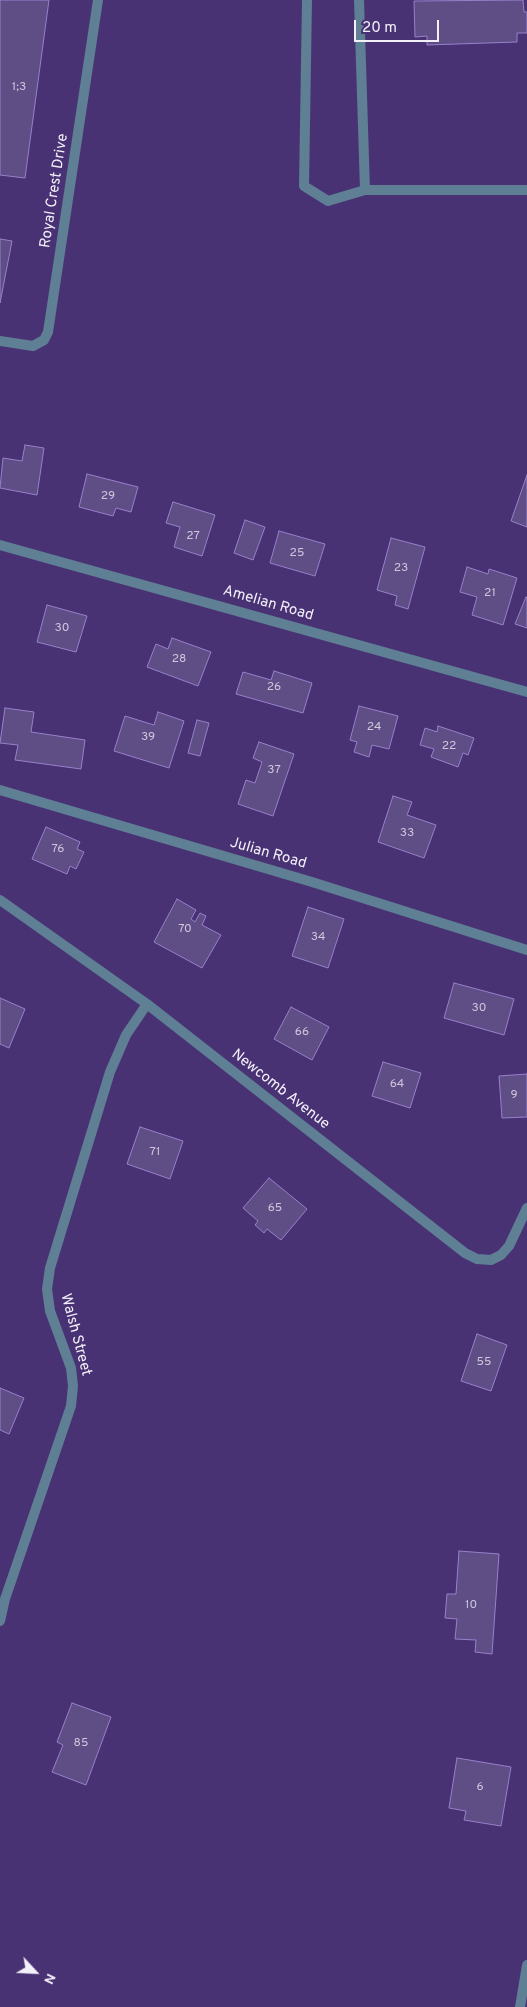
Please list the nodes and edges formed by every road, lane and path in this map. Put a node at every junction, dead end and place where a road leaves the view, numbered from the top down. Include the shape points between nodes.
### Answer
1 (98, 0) edge
2 (307, 0) edge
3 (359, 0) edge
4 (365, 190) junction
5 (527, 190) edge
6 (0, 341) edge
7 (0, 546) edge
8 (527, 692) edge
9 (0, 790) edge
10 (0, 900) edge
11 (527, 950) edge
12 (147, 1004) junction
13 (527, 1208) edge
14 (0, 1621) edge
15 (527, 1965) edge
16 (520, 2007) edge

1 - 6 street, Royal Crest Drive via 48,332 44,340 33,346
2 - 4 street via 304,186 328,201
3 - 4 street
4 - 5 street
7 - 8 street, Amelian Road
9 - 11 street, Julian Road via 312,882
10 - 12 street, Newcomb Avenue
12 - 13 street, Newcomb Avenue via 476,1259 491,1260 501,1255 509,1246
12 - 14 street, Walsh Street via 126,1035 110,1072 50,1268 47,1289 50,1312 71,1368 71,1406
15 - 16 street

